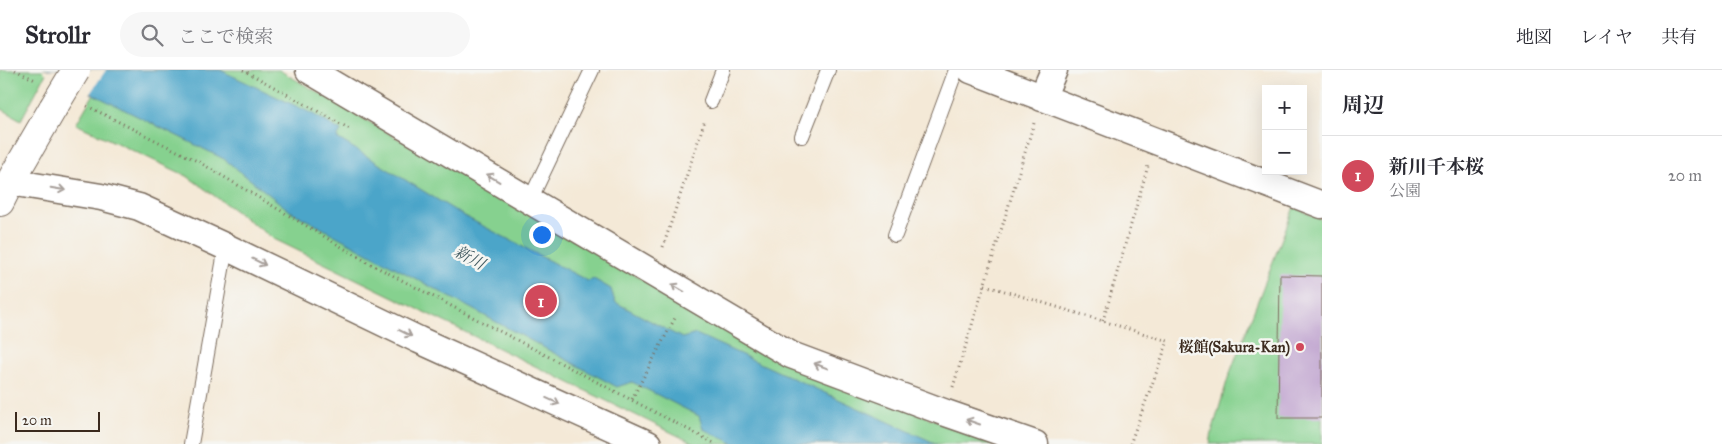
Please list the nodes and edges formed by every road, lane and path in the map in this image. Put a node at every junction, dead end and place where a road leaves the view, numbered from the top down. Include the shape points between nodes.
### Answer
1 (15, 70) edge
2 (76, 70) edge
3 (308, 70) edge
4 (592, 70) edge
5 (723, 70) edge
6 (828, 70) edge
7 (956, 70) edge
8 (971, 70) edge
9 (1054, 70) edge
10 (42, 83) dead end
11 (1042, 98) junction
12 (711, 101) joint
13 (85, 105) dead end
14 (802, 136) dead end
15 (1155, 142) junction
16 (3, 188) edge
17 (530, 200) junction
18 (1322, 205) edge
19 (894, 235) dead end
20 (226, 246) junction
21 (654, 273) junction
22 (985, 285) junction
23 (675, 317) dead end
24 (1103, 321) junction
25 (632, 400) junction
26 (946, 413) junction
27 (614, 437) edge
28 (191, 444) edge
29 (648, 444) edge
30 (716, 444) edge
31 (1035, 444) edge
32 (1130, 444) edge

1 - 10 path
2 - 16 street, bridge
17 -> 3 street
4 - 17 lane
5 - 12 lane
6 - 14 lane
7 - 19 lane
8 - 11 street
9 - 11 street
11 - 15 street
11 - 22 path
12 - 21 path
13 - 25 path via 199,162 367,262
15 - 18 street
15 - 24 path
16 -> 20 street via 101,197 139,207
17 - 21 street
20 -> 27 street
20 - 28 lane
26 -> 21 street via 791,355
22 - 24 path
22 - 26 path
23 - 25 path
24 - 32 path via 1168,341
25 - 30 path
31 -> 26 street
27 - 29 street

